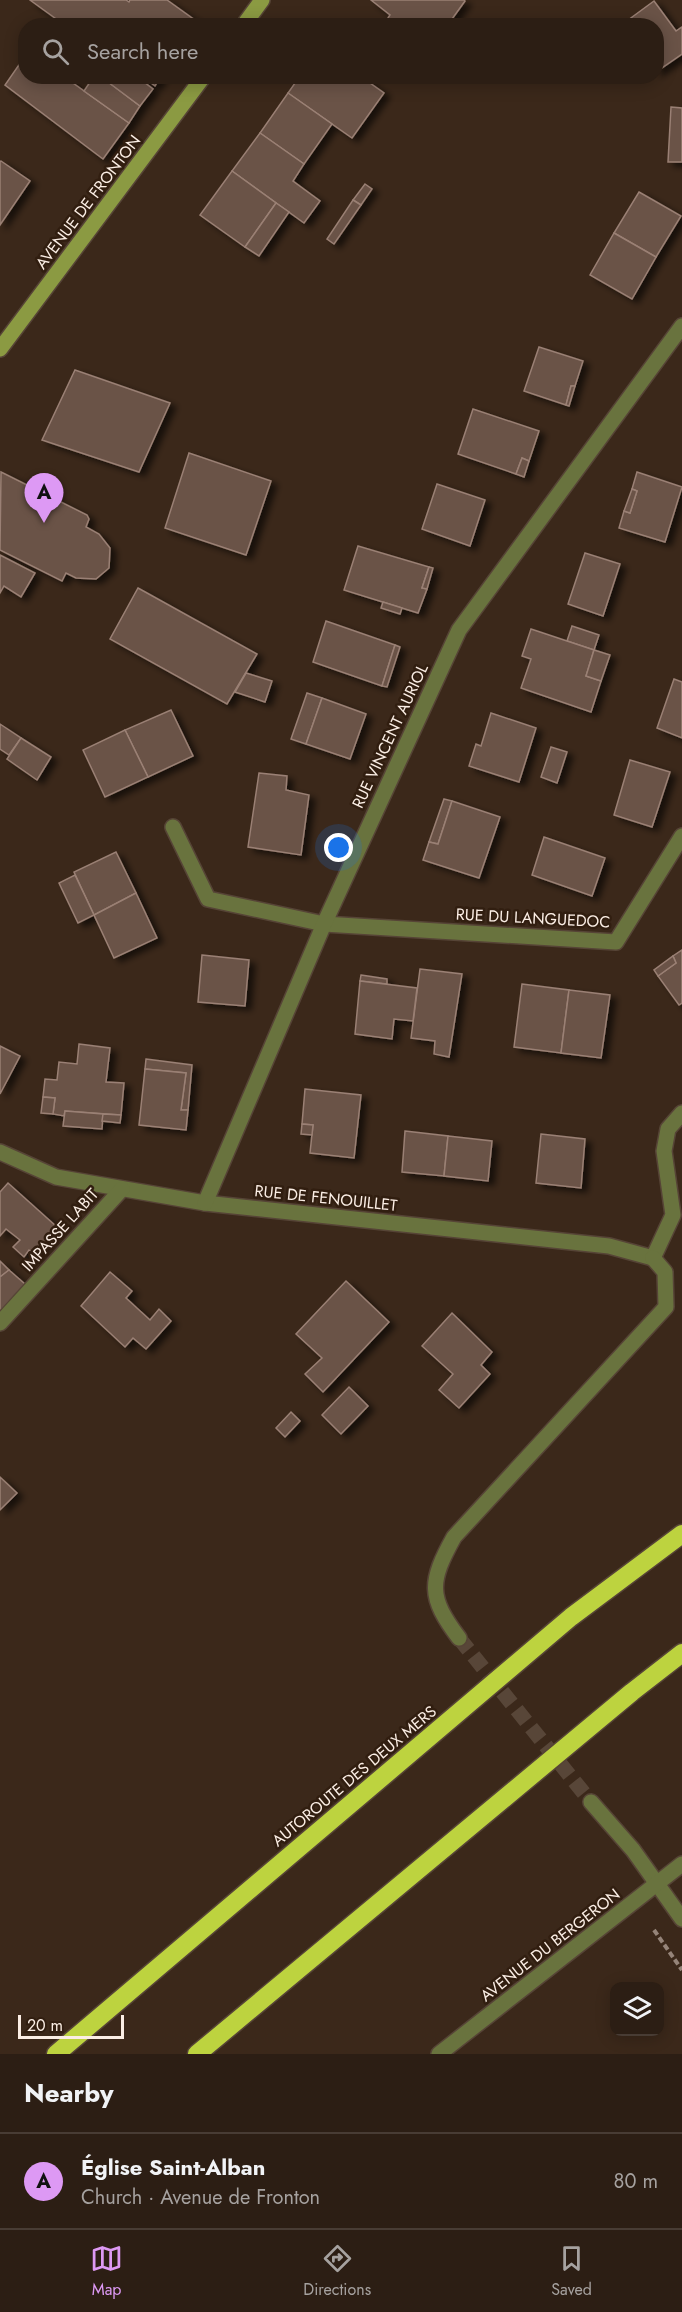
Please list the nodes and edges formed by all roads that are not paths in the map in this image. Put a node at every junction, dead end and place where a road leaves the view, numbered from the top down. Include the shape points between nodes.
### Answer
1 (262, 0) edge
2 (249, 18) edge
3 (198, 84) edge
4 (682, 326) edge
5 (2, 342) edge
6 (173, 827) dead end
7 (682, 836) edge
8 (324, 924) junction
9 (682, 1113) edge
10 (0, 1152) edge
11 (122, 1189) junction
12 (205, 1203) junction
13 (653, 1258) junction
14 (0, 1323) edge
15 (682, 1534) edge
16 (459, 1638) tunnel mouth
17 (682, 1653) edge
18 (591, 1802) tunnel mouth
19 (682, 1864) edge
20 (657, 1884) junction
21 (682, 1919) edge
22 (56, 2054) edge
23 (197, 2054) edge
24 (440, 2054) edge

1 - 2 main road
3 - 5 main road, AVENUE DE FRONTON
4 - 8 street, RUE VINCENT AURIOL via 459,630
6 - 8 street via 208,899
7 - 8 street, RUE DU LANGUEDOC via 616,942
8 - 12 street, RUE VINCENT AURIOL
9 - 13 street via 668,1129 664,1150 673,1215
10 - 11 street, RUE DE FENOUILLET via 56,1177
11 - 12 street, RUE DE FENOUILLET
11 - 14 street, IMPASSE LABIT
12 - 13 street, RUE DE FENOUILLET via 609,1246
13 - 16 street via 665,1272 666,1307 454,1537 439,1565 435,1596 443,1617
15 - 22 highway, AUTOROUTE DES DEUX MERS via 571,1617
17 - 23 highway
18 - 20 street
19 - 20 street, AVENUE DU BERGERON
20 - 21 street
20 - 24 street, AVENUE DU BERGERON

